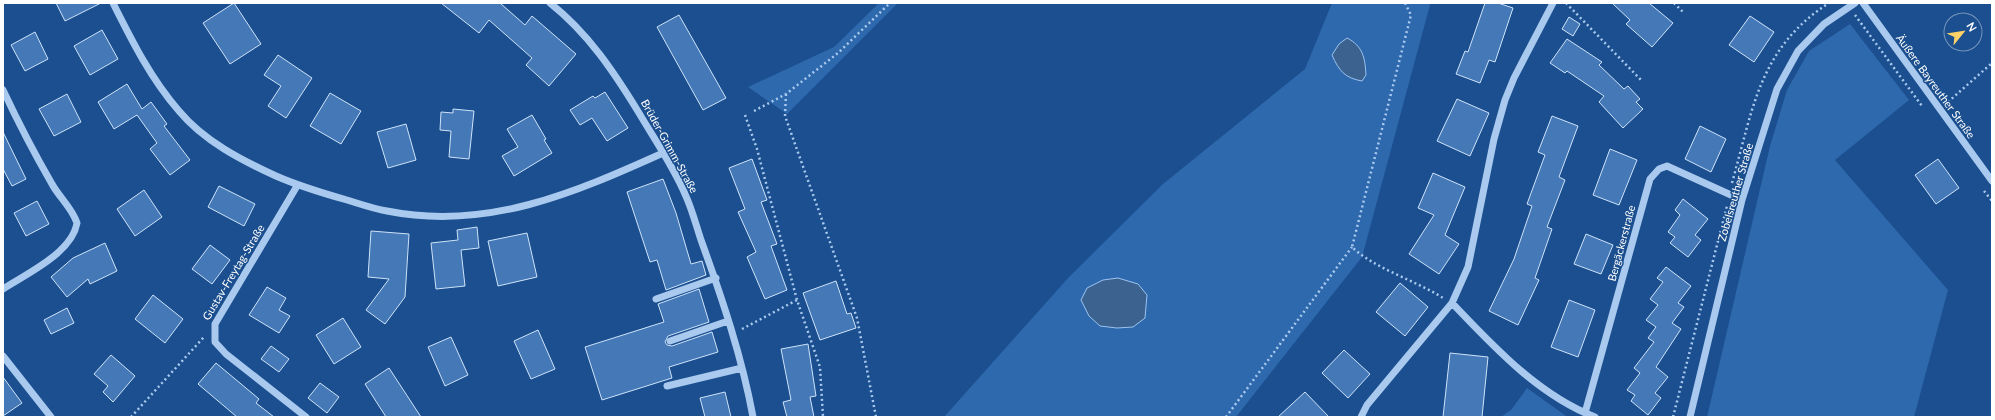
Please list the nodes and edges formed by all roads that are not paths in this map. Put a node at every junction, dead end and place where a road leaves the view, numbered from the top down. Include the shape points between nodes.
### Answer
1 (113, 3) edge
2 (550, 3) edge
3 (1553, 3) edge
4 (1855, 3) edge
5 (1863, 3) edge
6 (3, 90) edge
7 (662, 153) junction
8 (1992, 181) edge
9 (297, 186) junction
10 (1742, 200) junction
11 (716, 278) junction
12 (3, 289) edge
13 (656, 298) dead end
14 (1452, 304) junction
15 (728, 321) junction
16 (670, 341) dead end
17 (3, 356) edge
18 (742, 368) junction
19 (667, 386) dead end
20 (1585, 413) junction
21 (51, 417) edge
22 (306, 417) edge
23 (753, 417) edge
24 (1361, 417) edge
25 (1595, 417) edge
26 (1690, 417) edge

1 - 9 street via 137,50 180,113 208,137 240,159
2 - 7 street, Brüder-Grimm-Straße via 586,36 606,62
3 - 14 street via 1514,78 1506,100 1494,139 1468,267
4 - 10 street, Zobelsreuther Straße via 1824,24 1798,51 1777,89
5 - 8 street, Äußere Bayreuther Straße
6 - 12 street via 37,159 77,223 60,251
7 - 9 street via 560,196 516,209 470,216 423,216 387,211
7 - 11 street, Brüder-Grimm-Straße via 686,195
9 - 22 street, Gustav-Freytag-Straße via 215,324 215,342 226,354
10 - 20 street, Bergäckerstraße via 1667,166 1659,169 1650,179
10 - 26 street, Zobelsreuther Straße
11 - 13 street
11 - 15 street, Brüder-Grimm-Straße
14 - 20 street via 1493,346 1536,382
14 - 24 street via 1367,405
15 - 16 street
15 - 18 street, Brüder-Grimm-Straße
17 - 21 street
18 - 19 street
18 - 23 street, Brüder-Grimm-Straße
20 - 25 street

